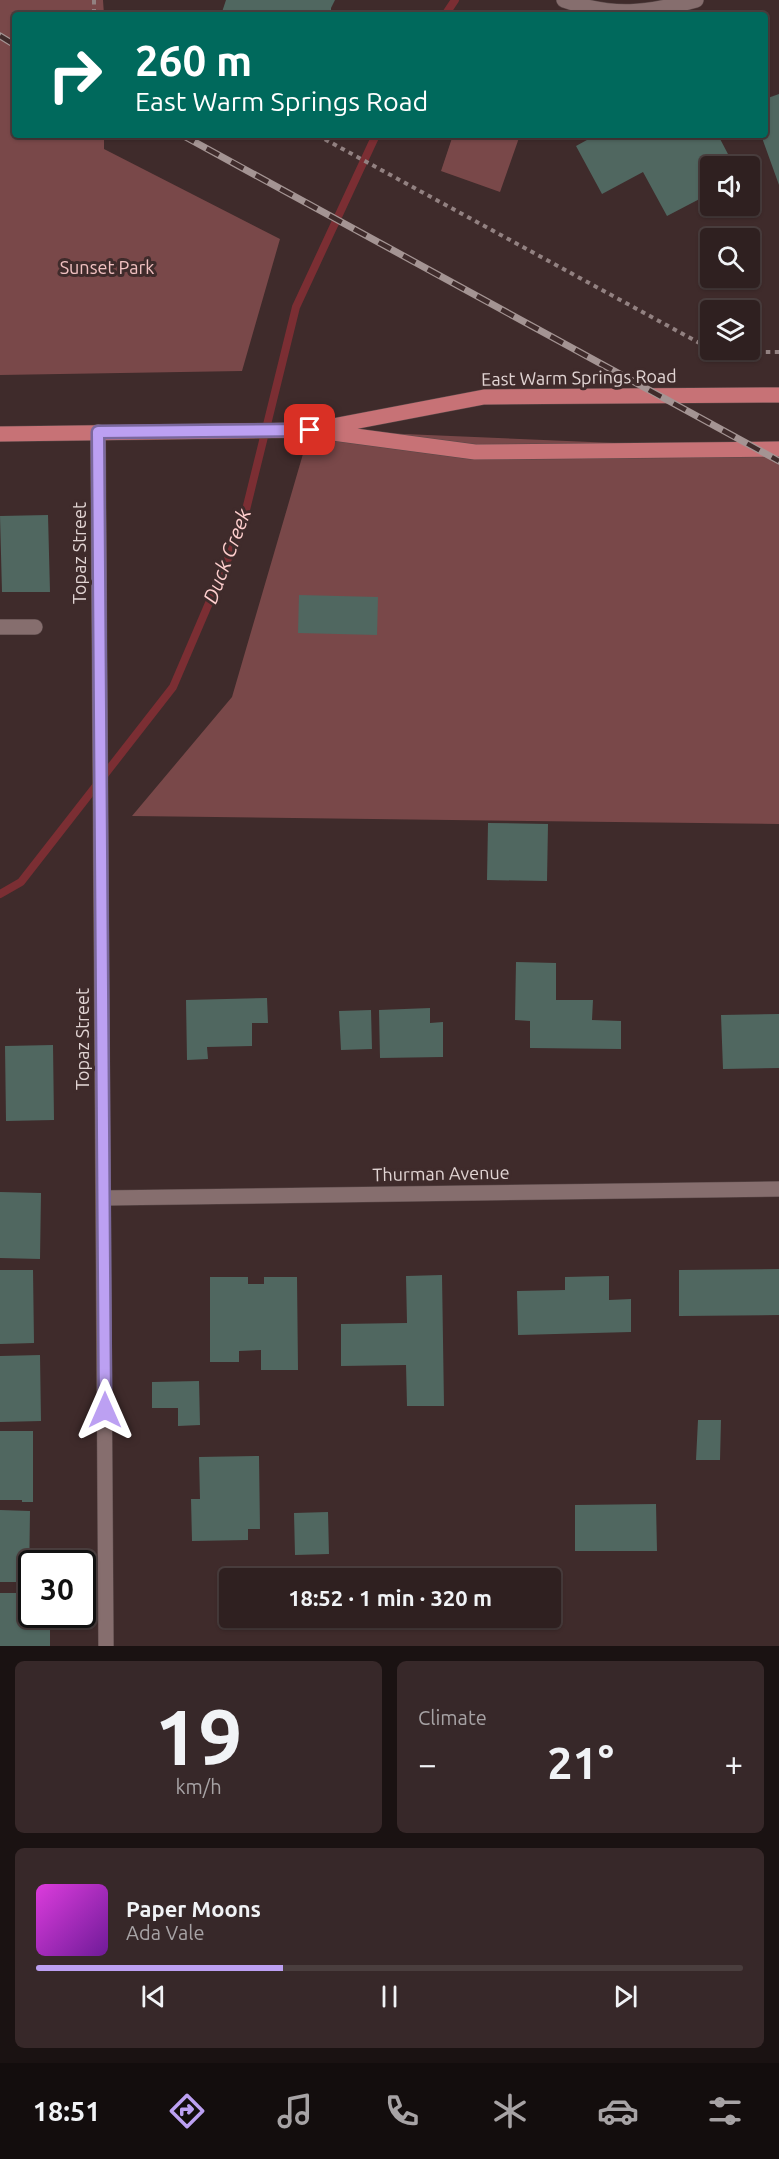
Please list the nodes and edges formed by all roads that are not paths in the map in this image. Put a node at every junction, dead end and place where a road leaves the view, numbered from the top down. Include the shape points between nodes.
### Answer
1 (564, 0) edge
2 (696, 0) edge
3 (605, 12) edge
4 (631, 12) edge
5 (779, 395) edge
6 (310, 430) junction
7 (98, 432) junction
8 (0, 434) edge
9 (779, 448) edge
10 (0, 627) edge
11 (35, 627) dead end
12 (779, 1189) edge
13 (103, 1198) junction
14 (106, 1646) edge

1 - 3 street
2 - 4 street via 654,11
5 - 6 main road, East Warm Springs Road via 484,396
6 - 7 main road, East Warm Springs Road
6 - 9 main road, East Warm Springs Road via 475,452
7 - 8 main road, East Warm Springs Road
7 - 13 street, Topaz Street
10 - 11 street
12 - 13 street, Thurman Avenue
13 - 14 street, Topaz Street

